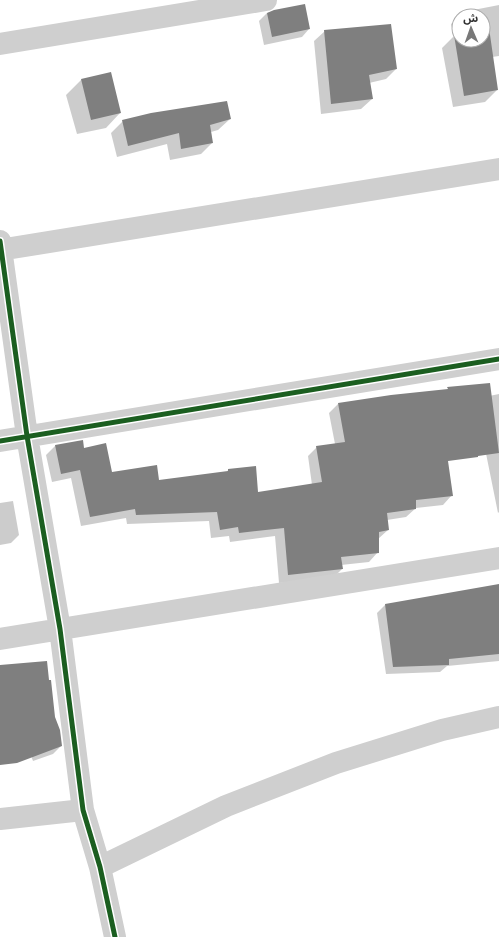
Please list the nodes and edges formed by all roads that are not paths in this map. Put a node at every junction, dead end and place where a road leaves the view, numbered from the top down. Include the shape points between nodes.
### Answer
1 (266, 0) edge
2 (0, 44) edge
3 (499, 169) edge
4 (1, 247) edge
5 (499, 359) edge
6 (27, 436) junction
7 (0, 441) edge
8 (499, 558) edge
9 (60, 628) junction
10 (0, 639) edge
11 (499, 717) edge
12 (83, 810) junction
13 (0, 819) edge
14 (100, 867) junction
15 (115, 937) edge

1 - 2 street
3 - 4 street
4 - 6 street
5 - 6 street
6 - 7 street
6 - 9 street
8 - 9 street
9 - 10 street
9 - 12 street
11 - 14 street via 442,730 336,763 226,806
12 - 13 street
12 - 14 street
14 - 15 street

